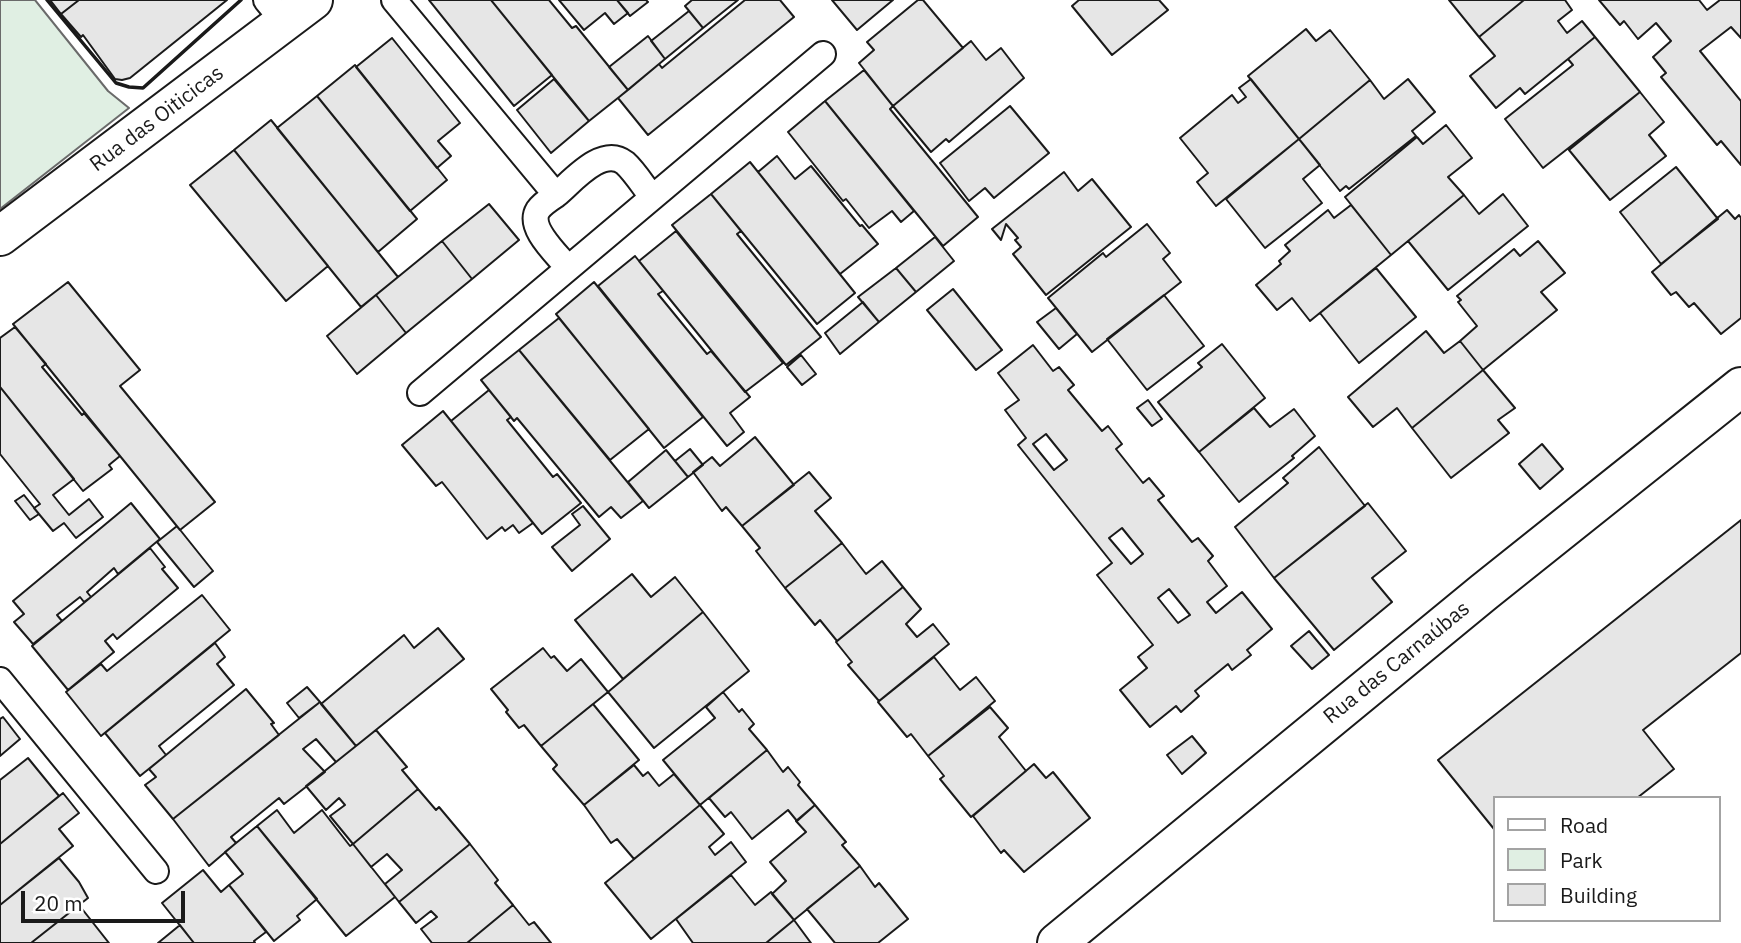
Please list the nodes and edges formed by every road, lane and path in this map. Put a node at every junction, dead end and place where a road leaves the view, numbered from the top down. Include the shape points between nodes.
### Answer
1 (394, 0) edge
2 (288, 8) edge
3 (823, 54) dead end
4 (556, 195) junction
5 (652, 197) junction
6 (0, 236) edge
7 (568, 268) junction
8 (1741, 387) edge
9 (421, 393) dead end
10 (0, 680) edge
11 (156, 871) dead end
12 (1057, 943) edge

1 - 4 lane
2 - 6 street, Rua das Oiticicas
3 - 5 lane
4 - 5 lane via 597,161 612,157 624,163
4 - 7 lane via 539,208 534,219
5 - 7 lane
7 - 9 lane
8 - 12 street, Rua das Carnaúbas
10 - 11 lane

